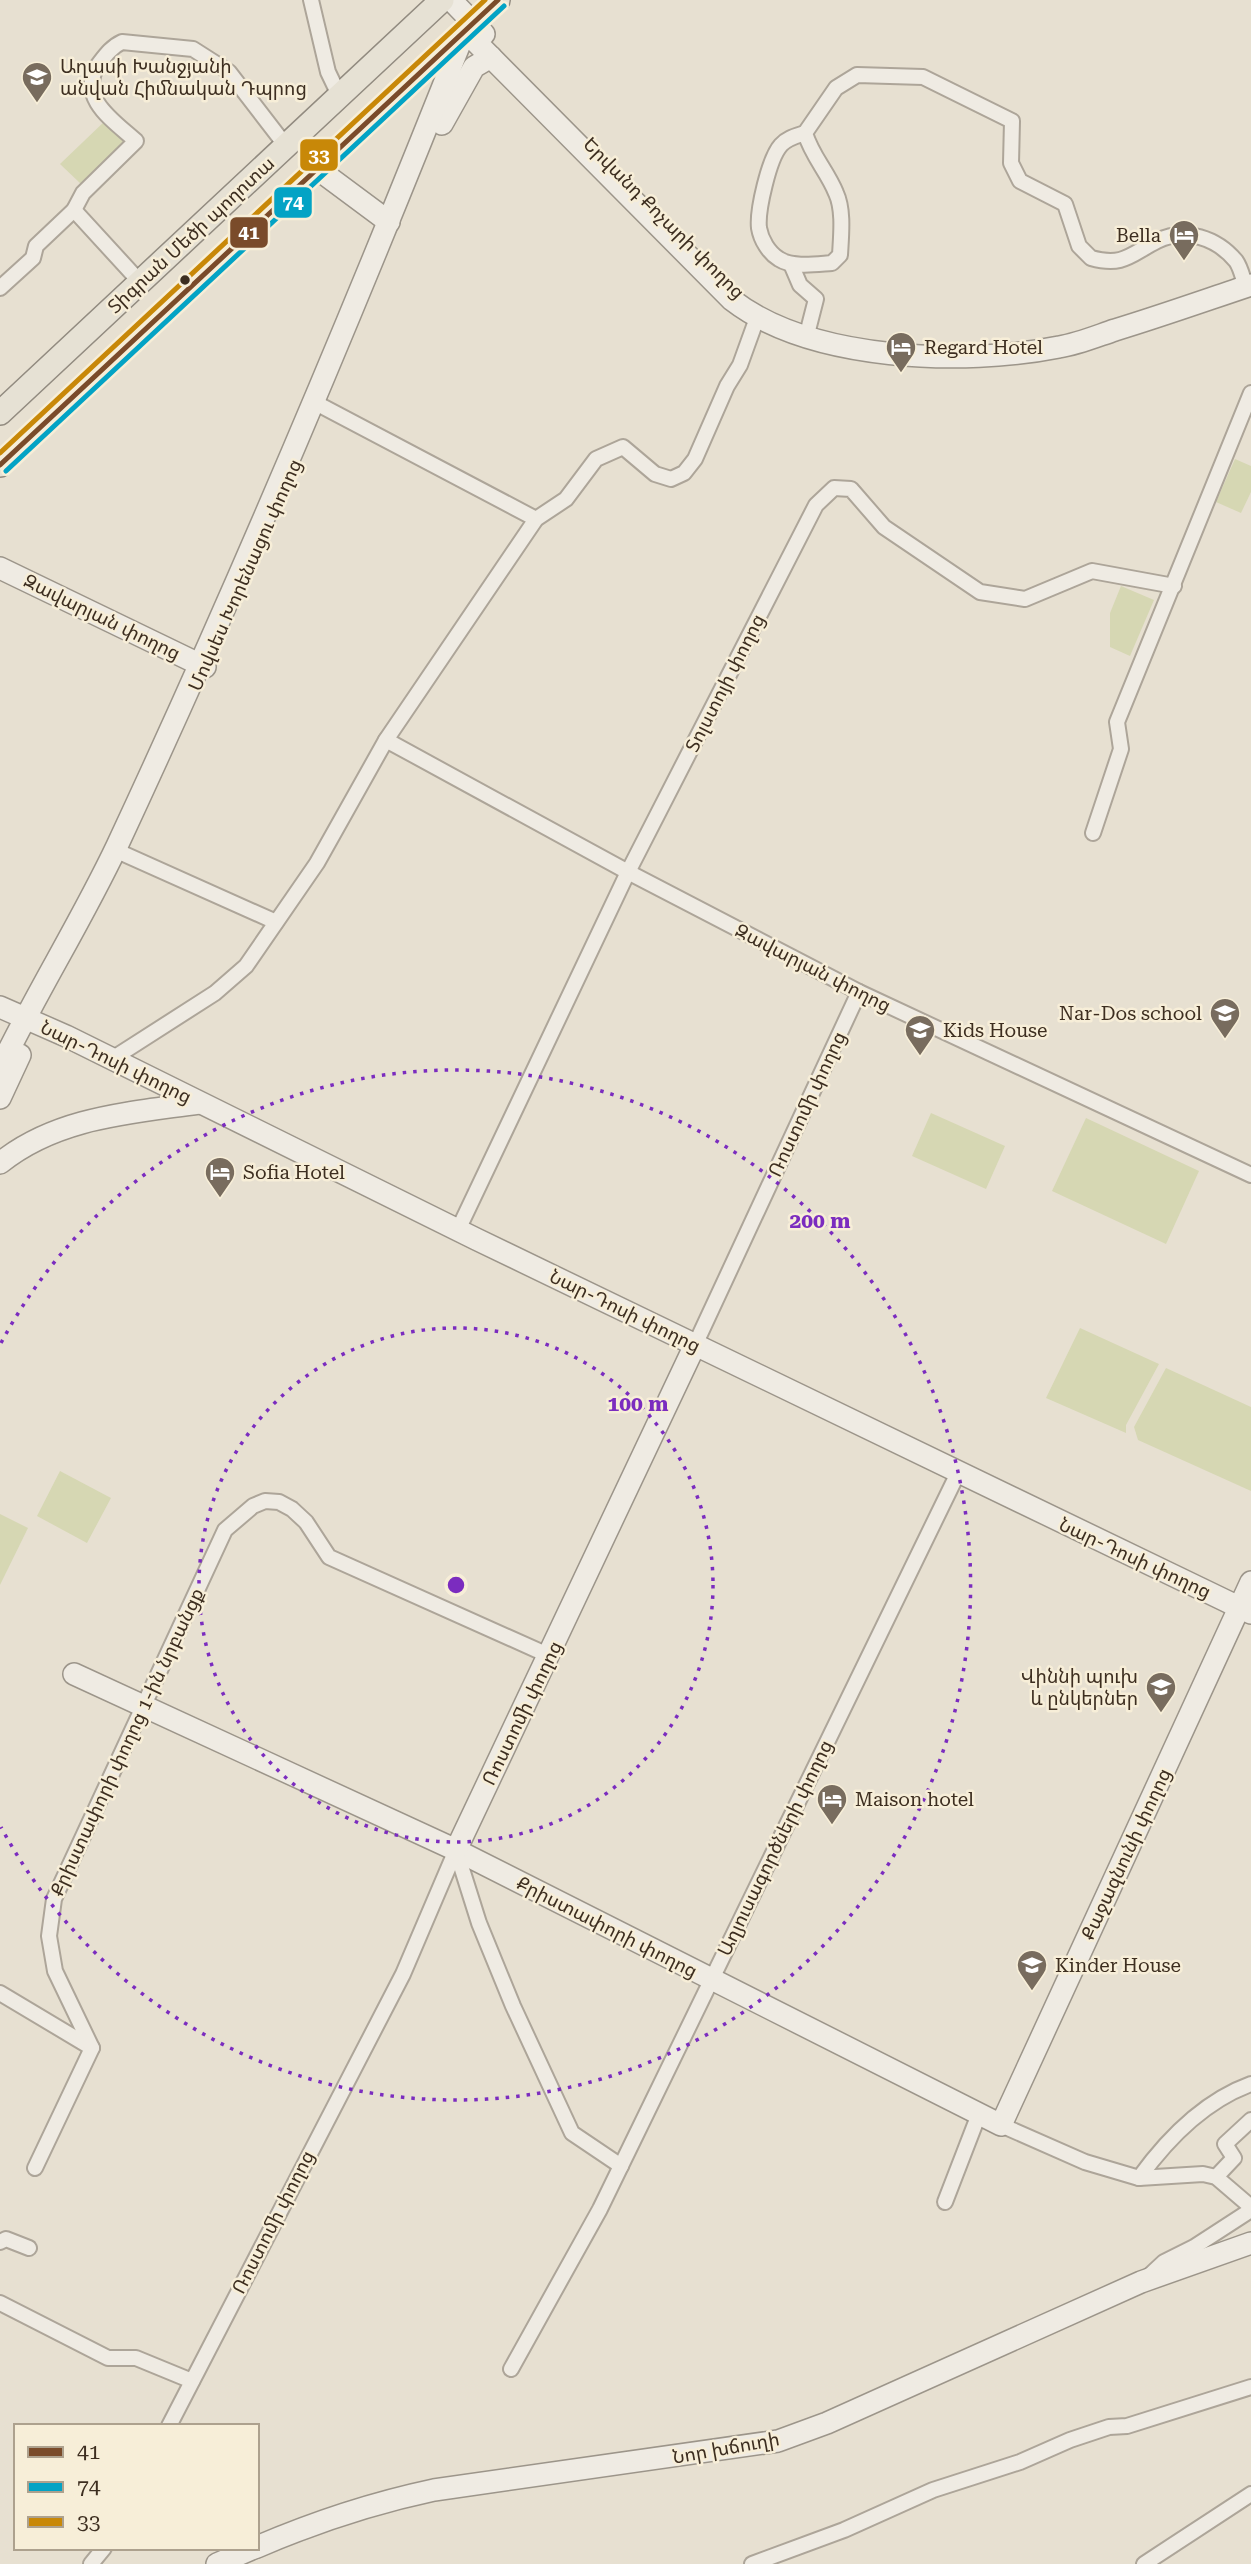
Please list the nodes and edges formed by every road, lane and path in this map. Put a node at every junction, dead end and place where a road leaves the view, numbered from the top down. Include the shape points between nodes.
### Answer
1 (311, 0) edge
2 (498, 0) edge
3 (444, 1) edge
4 (469, 27) junction
5 (491, 57) junction
6 (340, 97) junction
7 (805, 133) junction
8 (286, 146) junction
9 (319, 170) junction
10 (74, 210) junction
11 (389, 222) junction
12 (791, 264) junction
13 (140, 282) junction
14 (1248, 283) edge
15 (0, 288) edge
16 (757, 318) junction
17 (807, 335) junction
18 (1251, 393) edge
19 (318, 403) junction
20 (0, 413) edge
21 (0, 465) edge
22 (536, 519) junction
23 (0, 568) edge
24 (1174, 586) junction
25 (202, 666) junction
26 (386, 740) junction
27 (1093, 834) dead end
28 (117, 851) junction
29 (628, 872) junction
30 (276, 922) junction
31 (859, 992) junction
32 (0, 1007) edge
33 (29, 1020) junction
34 (112, 1059) junction
35 (0, 1068) edge
36 (0, 1098) edge
37 (199, 1103) junction
38 (0, 1163) edge
39 (1251, 1175) edge
40 (458, 1230) junction
41 (695, 1345) junction
42 (958, 1473) junction
43 (1251, 1582) edge
44 (1245, 1610) edge
45 (550, 1656) junction
46 (74, 1674) dead end
47 (141, 1705) junction
48 (456, 1850) junction
49 (710, 1980) junction
50 (0, 1993) edge
51 (92, 2048) junction
52 (1251, 2084) edge
53 (979, 2113) junction
54 (1251, 2120) edge
55 (1001, 2124) junction
56 (621, 2166) junction
57 (35, 2168) dead end
58 (1216, 2177) junction
59 (1139, 2178) junction
60 (945, 2202) dead end
61 (1251, 2208) edge
62 (0, 2242) edge
63 (1251, 2243) edge
64 (29, 2248) dead end
65 (1141, 2282) junction
66 (0, 2303) edge
67 (511, 2369) dead end
68 (192, 2381) junction
69 (1251, 2387) edge
70 (170, 2424) edge
71 (1251, 2494) edge
72 (259, 2546) edge
73 (102, 2550) edge
74 (249, 2550) edge
75 (91, 2564) edge
76 (218, 2564) edge
77 (752, 2564) edge
78 (1144, 2564) edge

1 - 6 street via 328,72
2 - 4 main road, Տիգրան Մեծի պողոտա
3 - 4 main road
3 - 6 main road, Տիգրան Մեծի պողոտա
4 - 5 main road, Երվանդ Քոչարի փողոց
4 - 9 main road, Տիգրան Մեծի պողոտա
4 - 11 main road, Մովսես Խորենացու փողոց
4 - 17 main road, Երվանդ Քոչարի փողոց via 735,292
5 - 16 main road, Երվանդ Քոչարի փողոց via 732,300
5 - 19 main road, Մովսես Խորենացու փողոց via 474,67 450,108
6 - 8 main road, Տիգրան Մեծի պողոտա
7 - 12 street via 779,146 762,200 759,229 767,249
7 - 12 street via 810,151 838,196 840,255 832,263
7 - 14 street via 836,88 857,75 923,77 1012,121 1011,163 1020,181 1065,204 1079,246 1091,258 1126,260 1174,234 1209,238 1237,262
8 - 10 street via 229,72 193,50 122,42 106,53 94,71 91,90 96,104 136,141 83,192
8 - 13 main road, Տիգրան Մեծի պողոտա
9 - 11 main road
9 - 21 main road, Տիգրան Մեծի պողոտա
10 - 13 street
10 - 15 street
11 - 19 main road, Մովսես Խորենացու փողոց
12 - 17 street via 800,285 816,299
13 - 20 main road, Տիգրան Մեծի պողոտա
14 - 17 main road, Երվանդ Քոչարի փողոց via 1061,347 992,357 855,348
16 - 17 main road, Երվանդ Քոչարի փողոց
16 - 22 street via 740,365 684,473 671,479 655,474 623,447 597,459 566,499
18 - 24 street
19 - 22 street
19 - 25 main road, Մովսես Խորենացու փողոց
22 - 26 street
23 - 25 main road, Զավարյան փողոց
24 - 27 street via 1117,722 1121,749
24 - 29 street, Տոլստոյի փողոց via 1092,571 1025,599 980,592 884,527 851,489 834,488 816,505
25 - 28 main road, Մովսես Խորենացու փողոց
26 - 29 street, Զավարյան փողոց
26 - 30 street via 324,852
28 - 30 street
28 - 33 main road, Մովսես Խորենացու փողոց
29 - 31 street, Զավարյան փողոց
29 - 40 street, Տոլստոյի փողոց
30 - 34 street via 238,975
31 - 39 street, Զավարյան փողոց
31 - 41 street, Ռոստոմի փողոց
32 - 33 main road, Նար-Դոսի փողոց
33 - 34 main road, Նար-Դոսի փողոց
33 - 35 main road, Մովսես Խորենացու փողոց
33 - 36 main road, Մովսես Խորենացու փողոց
34 - 37 main road, Նար-Դոսի փողոց
37 - 38 main road via 76,1123
37 - 40 main road, Նար-Դոսի փողոց
40 - 41 main road, Նար-Դոսի փողոց
41 - 42 main road, Նար-Դոսի փողոց
41 - 45 main road, Ռոստոմի փողոց
42 - 44 main road, Նար-Դոսի փողոց
42 - 49 street, Աղյուսագործների փողոց
43 - 44 main road, Քաջազնունի փողոց
44 - 55 main road, Քաջազնունի փողոց
45 - 47 street, Քրիստափորի փողոց 1-ին նրբանցք via 330,1557 292,1509 265,1501 225,1531
45 - 48 main road, Ռոստոմի փողոց
46 - 47 main road, Քրիստափորի փողոց
47 - 48 main road, Քրիստափորի փողոց
47 - 51 street, Քրիստափորի փողոց 1-ին նրբանցք via 54,1899 49,1936 55,1971
48 - 49 main road, Քրիստափորի փողոց
48 - 56 street via 508,1994 572,2133
48 - 68 street, Ռոստոմի փողոց via 403,1974
49 - 53 main road, Քրիստափորի փողոց
49 - 56 street, Աղյուսագործների փողոց
50 - 51 street
51 - 57 street
52 - 59 street via 1201,2112 1157,2153
53 - 55 main road, Քրիստափորի փողոց
53 - 60 street
54 - 58 street via 1225,2144 1234,2158
55 - 59 street, Քրիստափորի փողոց via 1085,2162
56 - 67 street, Աղյուսագործների փողոց via 576,2257
58 - 59 street, Քրիստափորի փողոց
58 - 61 street
61 - 65 street via 1164,2262
62 - 64 street via 10,2239
63 - 65 main road, Նոր խճուղի
65 - 72 main road, Նոր խճուղի via 778,2441 434,2490 365,2507
66 - 68 street via 108,2358 136,2358
68 - 70 street, Ռոստոմի փողոց
69 - 77 street via 1070,2440
71 - 78 street
73 - 75 street
74 - 76 main road, Նոր խճուղի

